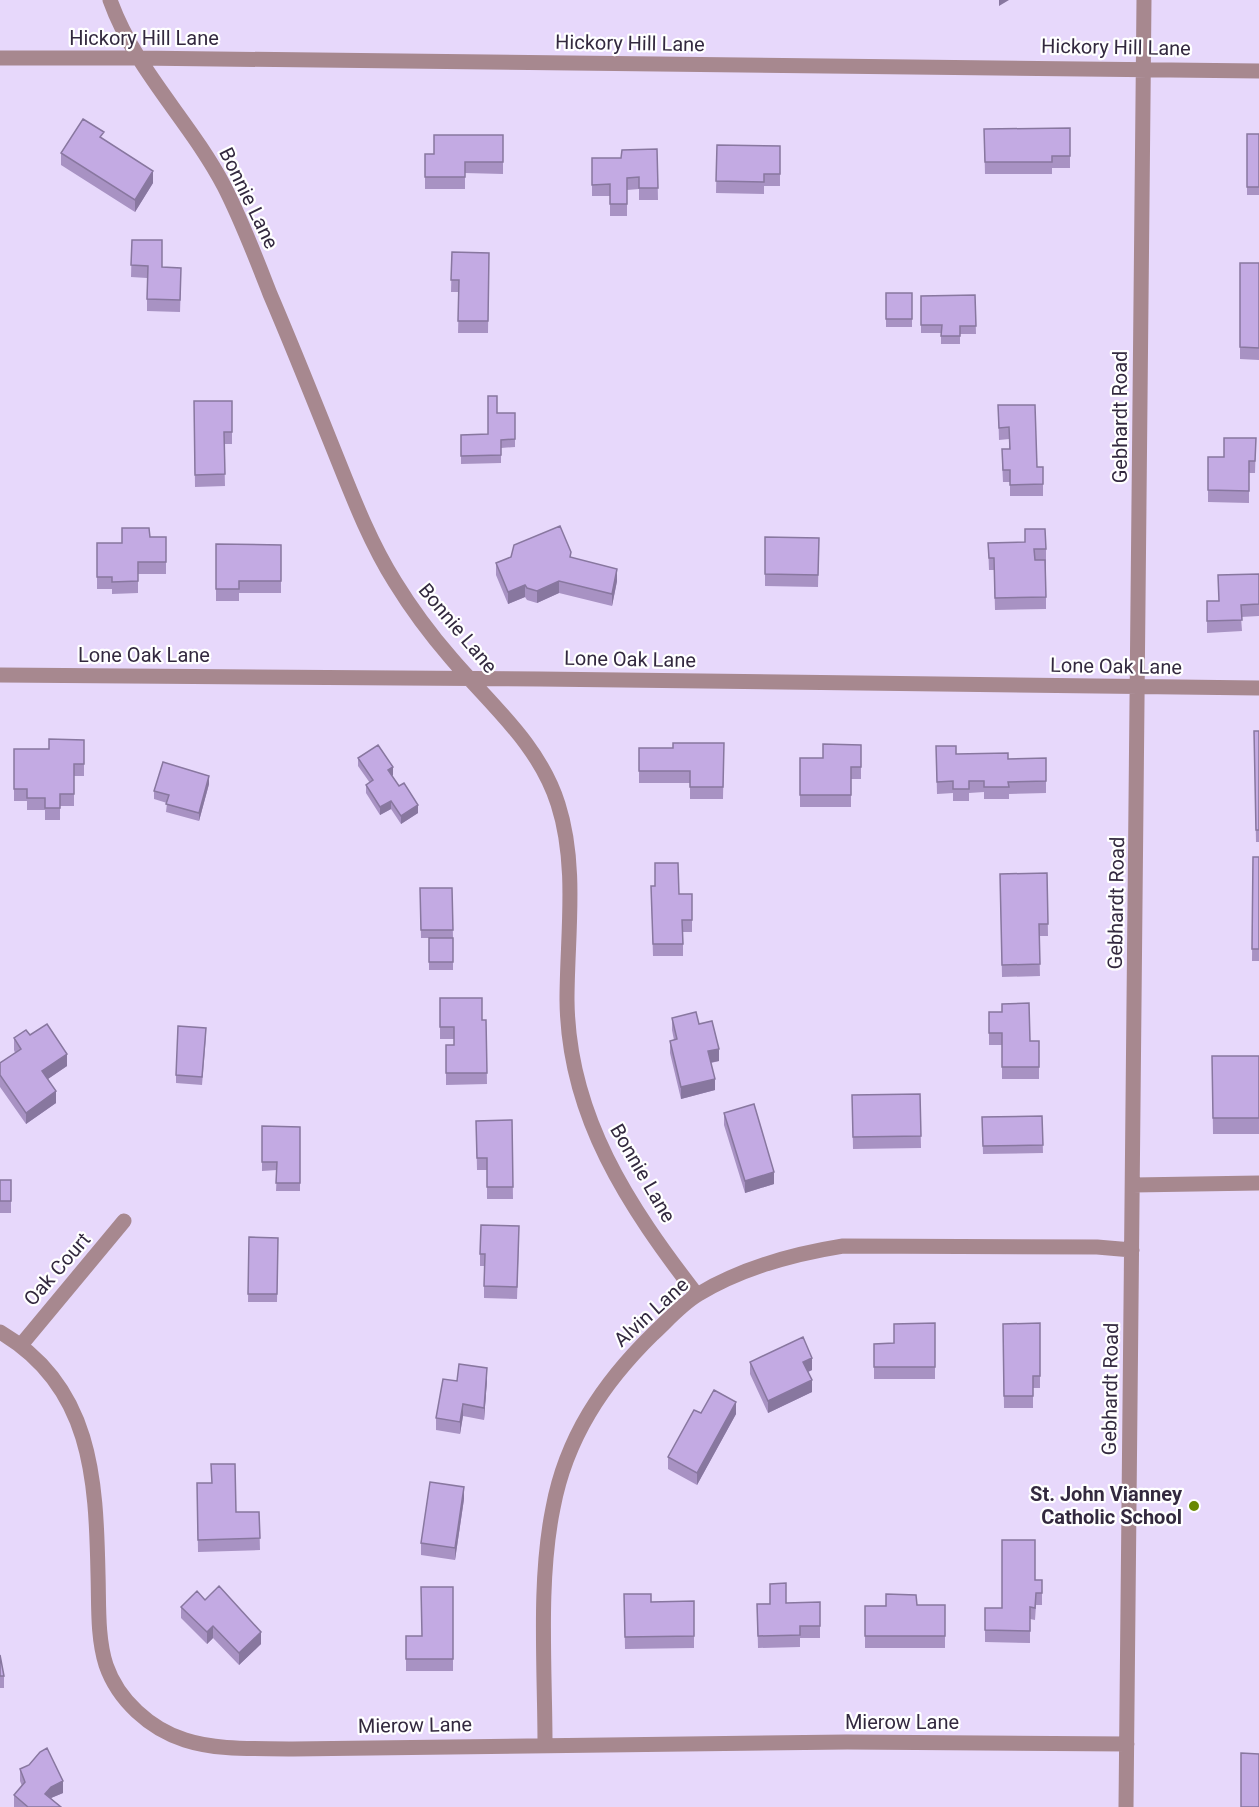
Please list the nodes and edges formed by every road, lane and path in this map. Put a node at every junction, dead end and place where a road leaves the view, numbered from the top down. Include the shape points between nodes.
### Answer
1 (110, 0) edge
2 (1144, 0) edge
3 (0, 58) edge
4 (136, 58) junction
5 (1144, 68) junction
6 (1259, 71) edge
7 (0, 675) edge
8 (472, 679) junction
9 (1138, 688) junction
10 (1259, 688) edge
11 (1259, 1183) edge
12 (1133, 1185) junction
13 (124, 1221) dead end
14 (1132, 1250) junction
15 (697, 1295) junction
16 (0, 1332) edge
17 (21, 1345) junction
18 (545, 1744) junction
19 (1127, 1744) junction
20 (1126, 1807) edge

1 - 4 street, Bonnie Lane
2 - 5 street, Gebhardt Road
3 - 4 street, Hickory Hill Lane
4 - 5 street, Hickory Hill Lane
4 - 8 street, Bonnie Lane via 225,187 385,566 405,599
5 - 6 street, Hickory Hill Lane
5 - 9 street, Gebhardt Road
7 - 8 street, Lone Oak Lane
8 - 9 street, Lone Oak Lane
8 - 15 street, Bonnie Lane via 507,717 546,773 566,832 567,1005 585,1112 620,1185
9 - 10 street, Lone Oak Lane
9 - 12 street, Gebhardt Road
11 - 12 street
12 - 14 street, Gebhardt Road
13 - 17 street, Oak Court
14 - 15 street, Alvin Lane via 843,1246 754,1268
14 - 19 street, Gebhardt Road
15 - 18 street, Alvin Lane via 615,1374 593,1404 561,1472 547,1548
16 - 17 street, Mierow Lane
17 - 18 street, Mierow Lane via 43,1365 79,1422 94,1484 106,1665 133,1708 154,1726 207,1746 293,1749
18 - 19 street, Mierow Lane
19 - 20 street, Gebhardt Road

